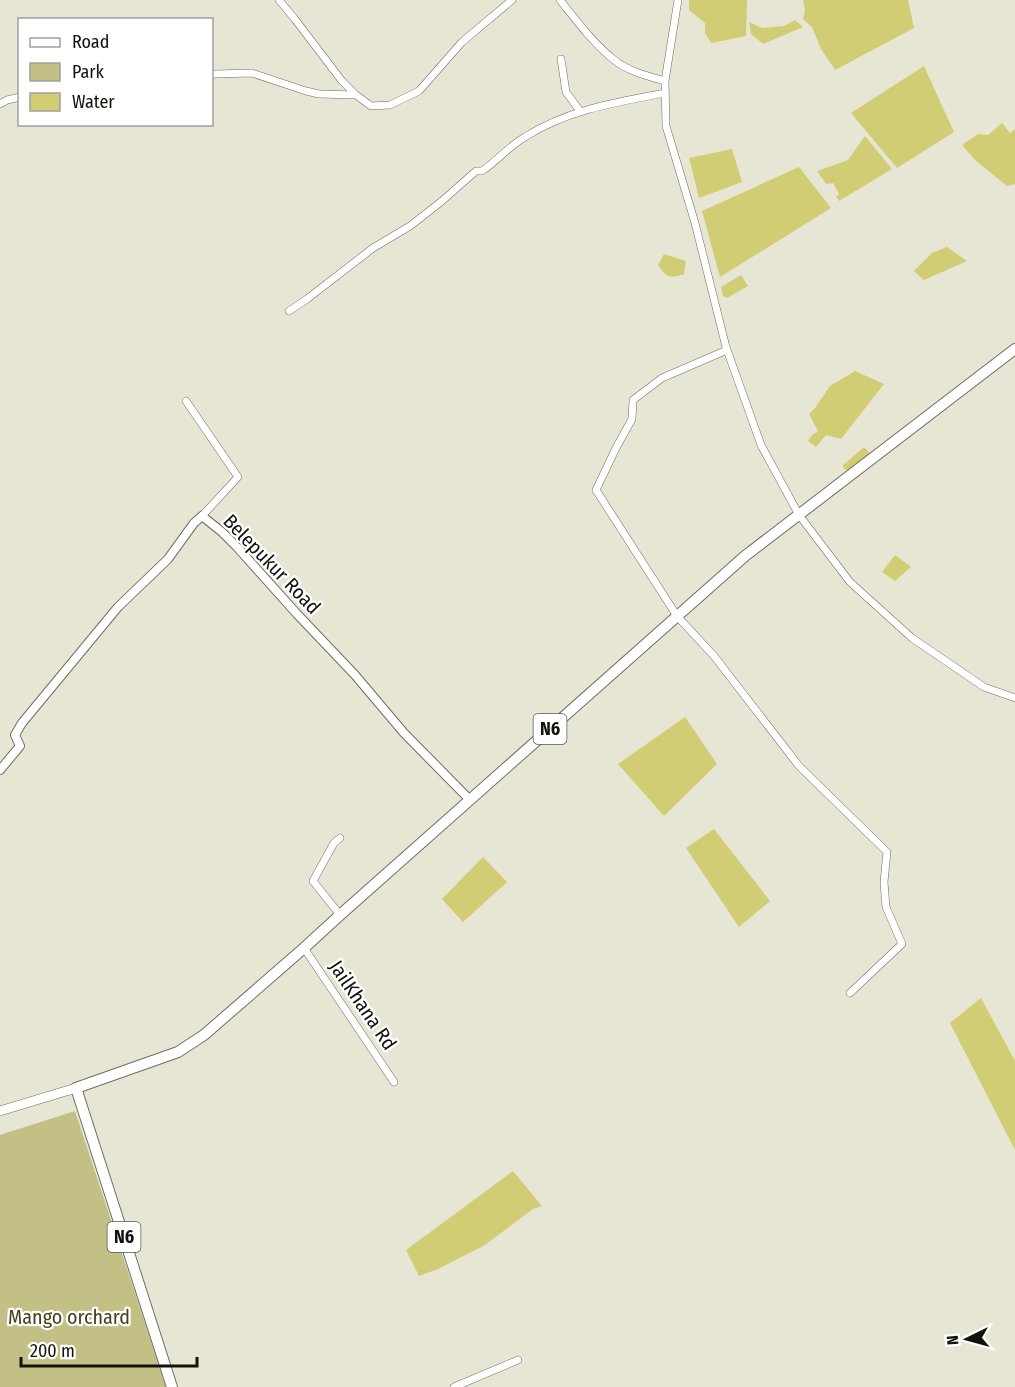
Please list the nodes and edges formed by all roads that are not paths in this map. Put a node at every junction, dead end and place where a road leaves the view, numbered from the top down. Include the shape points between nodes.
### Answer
1 (279, 0) edge
2 (512, 0) edge
3 (560, 0) edge
4 (678, 0) edge
5 (561, 58) dead end
6 (213, 75) edge
7 (665, 81) junction
8 (665, 93) junction
9 (356, 95) junction
10 (18, 97) edge
11 (0, 104) edge
12 (580, 111) junction
13 (289, 310) dead end
14 (1015, 349) edge
15 (727, 350) junction
16 (186, 401) dead end
17 (799, 515) junction
18 (202, 516) junction
19 (677, 616) junction
20 (1015, 698) edge
21 (0, 770) edge
22 (470, 800) junction
23 (340, 838) dead end
24 (340, 915) junction
25 (304, 948) junction
26 (849, 993) dead end
27 (394, 1082) dead end
28 (76, 1088) junction
29 (0, 1111) edge
30 (518, 1360) dead end
31 (172, 1387) edge
32 (454, 1387) edge

1 - 9 street
2 - 9 street via 462,42 419,91 390,105 371,106
3 - 7 street via 614,60
4 - 7 street
5 - 12 street via 566,92
6 - 9 street via 252,73 319,94
7 - 8 street
8 - 12 street
8 - 15 street via 666,126
10 - 11 street
12 - 13 street via 522,138 410,226 373,248
14 - 17 highway, N6
15 - 17 street via 761,445
15 - 19 street via 662,378 633,400 632,419 597,490
16 - 18 street via 238,477
17 - 19 highway, N6
17 - 20 street via 850,582 912,638 984,687
18 - 21 street, Belepukur Road via 168,559 118,607 22,723 15,735 20,746
18 - 22 street, Belepukur Road via 237,547 356,675 404,733
19 - 22 highway, N6
19 - 26 street via 714,656 799,766 887,852 886,907 902,944
22 - 24 highway, N6
23 - 24 street via 313,881
24 - 25 highway, N6
25 - 27 street, JailKhana Rd
25 - 28 highway, N6 via 204,1035 178,1052
28 - 29 main road
28 - 31 highway, N6
30 - 32 street

